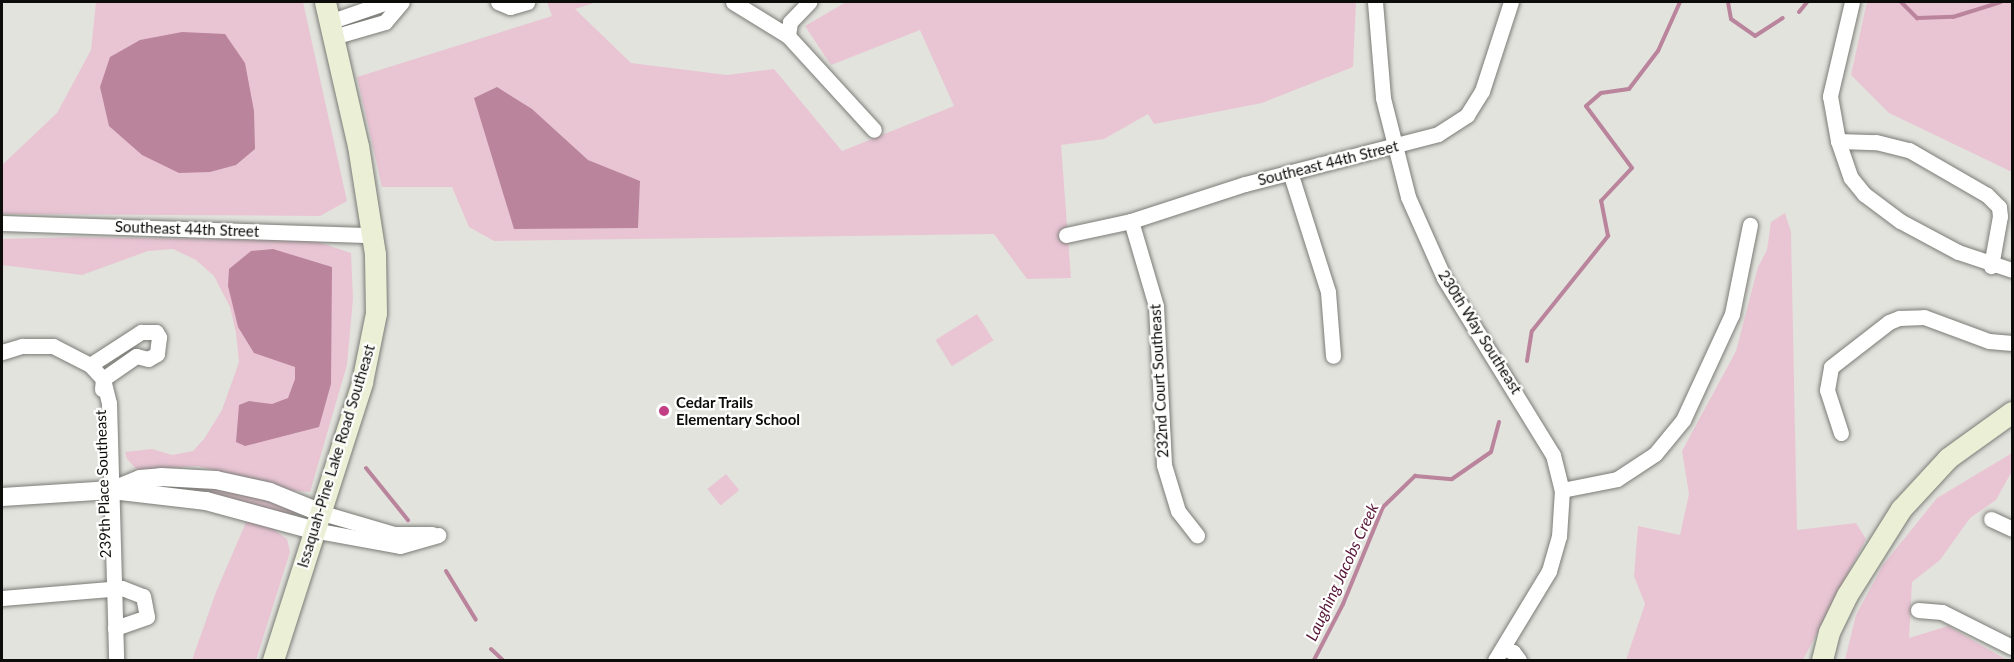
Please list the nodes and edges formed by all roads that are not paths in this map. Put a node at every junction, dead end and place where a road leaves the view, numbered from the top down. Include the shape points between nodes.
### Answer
1 (325, 2) edge
2 (387, 2) edge
3 (402, 2) edge
4 (498, 2) edge
5 (527, 2) edge
6 (733, 2) edge
7 (809, 2) edge
8 (1375, 2) edge
9 (1511, 2) edge
10 (1852, 2) edge
11 (331, 30) junction
12 (788, 36) junction
13 (874, 130) dead end
14 (1838, 141) junction
15 (1393, 147) junction
16 (1290, 172) junction
17 (1131, 221) junction
18 (2, 223) edge
19 (1750, 225) dead end
20 (373, 235) junction
21 (1066, 235) dead end
22 (1991, 266) junction
23 (2013, 270) edge
24 (127, 342) junction
25 (2013, 343) edge
26 (2, 352) edge
27 (136, 356) junction
28 (1333, 356) dead end
29 (90, 365) junction
30 (103, 379) junction
31 (2013, 412) edge
32 (1841, 433) dead end
33 (107, 490) junction
34 (1562, 490) junction
35 (2, 497) edge
36 (1991, 519) dead end
37 (316, 521) junction
38 (2013, 529) edge
39 (1197, 535) dead end
40 (112, 588) junction
41 (2, 598) edge
42 (1918, 610) dead end
43 (115, 628) junction
44 (2013, 647) edge
45 (1499, 654) edge
46 (116, 660) edge
47 (273, 660) edge
48 (1520, 660) edge
49 (1822, 660) edge

1 - 11 main road, Issaquah-Pine Lake Road Southeast
2 - 11 street
3 - 11 street via 385,22
4 - 5 street via 510,8
6 - 12 street
7 - 12 street via 790,22
8 - 15 street, 230th Way Southeast via 1383,98
9 - 15 street, Southeast 44th Street via 1502,20 1488,76 1474,105 1455,125 1438,134
10 - 14 street via 1830,96
11 - 20 main road, Issaquah-Pine Lake Road Southeast via 358,146
12 - 13 street
14 - 22 street via 1851,178 1879,206 1929,237
14 - 22 street via 1876,142 1909,150 1988,195 1999,207 2000,216
15 - 16 street, Southeast 44th Street
15 - 34 street, 230th Way Southeast via 1424,237 1444,278 1553,455
16 - 17 street, Southeast 44th Street
16 - 28 street via 1328,291
17 - 21 street, Southeast 44th Street
17 - 39 street, 232nd Court Southeast via 1156,306 1164,465 1178,511
18 - 20 street, Southeast 44th Street
19 - 34 street via 1732,314 1683,420 1655,454 1617,479
20 - 37 main road, Issaquah-Pine Lake Road Southeast via 377,291 373,335
22 - 23 street
24 - 27 street
24 - 27 street via 141,332 156,332 157,354 148,359
24 - 29 street
25 - 32 street via 1989,341 1924,317 1889,322 1836,360 1828,373 1829,398
26 - 29 street via 22,346 53,346
27 - 30 street
29 - 30 street
30 - 33 street, 239th Place Southeast via 109,403
31 - 49 main road via 1948,458 1901,509 1847,595 1829,632
33 - 35 street
33 - 37 street via 206,501
33 - 37 street via 141,479 207,479 270,492
33 - 40 street, 239th Place Southeast
34 - 45 street, 230th Way Southeast via 1558,536 1549,571
36 - 38 street
37 - 37 street via 346,519 394,534 438,535 400,546 341,536
37 - 47 main road, Issaquah-Pine Lake Road Southeast
40 - 41 street
40 - 43 street, 239th Place Southeast
40 - 43 street via 143,596 148,612 142,620
42 - 44 street via 1942,612
43 - 46 street, 239th Place Southeast
45 - 48 street, 230th Way Southeast via 1513,652

